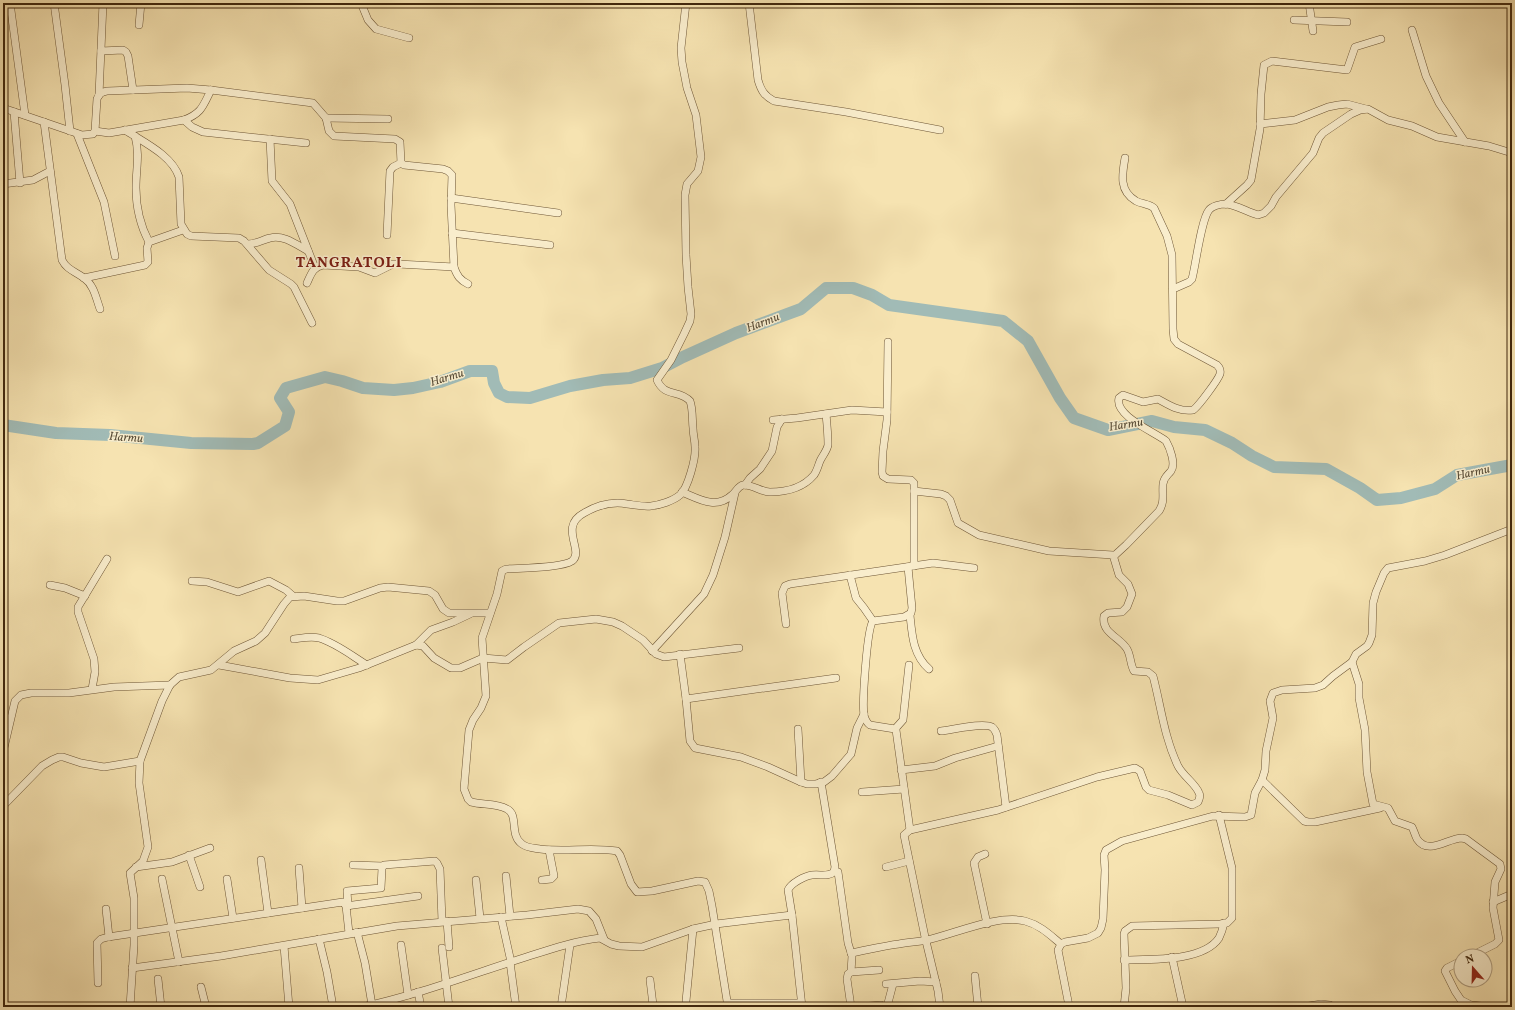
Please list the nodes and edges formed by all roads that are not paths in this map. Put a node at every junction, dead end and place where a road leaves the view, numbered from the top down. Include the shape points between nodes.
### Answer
1 (10, 3) edge
2 (54, 3) edge
3 (103, 3) edge
4 (141, 3) edge
5 (361, 3) edge
6 (686, 3) edge
7 (749, 3) edge
8 (1309, 3) edge
9 (1294, 20) dead end
10 (1312, 20) junction
11 (1347, 22) dead end
12 (139, 25) dead end
13 (1313, 30) dead end
14 (1412, 30) dead end
15 (409, 38) dead end
16 (1381, 39) dead end
17 (100, 51) junction
18 (133, 90) junction
19 (211, 90) junction
20 (98, 95) junction
21 (3, 108) edge
22 (1368, 110) junction
23 (14, 112) junction
24 (25, 116) junction
25 (326, 118) junction
26 (388, 119) dead end
27 (184, 120) junction
28 (44, 122) junction
29 (1260, 124) junction
30 (125, 130) junction
31 (940, 130) dead end
32 (95, 131) junction
33 (73, 132) junction
34 (135, 136) junction
35 (270, 139) junction
36 (1465, 142) junction
37 (306, 143) dead end
38 (1512, 153) edge
39 (1125, 158) dead end
40 (401, 163) junction
41 (50, 171) junction
42 (20, 182) junction
43 (3, 184) edge
44 (451, 198) junction
45 (1226, 204) junction
46 (558, 213) dead end
47 (183, 230) junction
48 (452, 233) junction
49 (387, 235) dead end
50 (149, 242) junction
51 (248, 244) junction
52 (550, 245) dead end
53 (308, 251) junction
54 (115, 256) dead end
55 (454, 267) junction
56 (315, 268) junction
57 (84, 278) junction
58 (307, 284) dead end
59 (468, 284) dead end
60 (1172, 289) junction
61 (100, 309) dead end
62 (312, 323) dead end
63 (888, 342) dead end
64 (887, 412) junction
65 (826, 414) junction
66 (782, 419) junction
67 (773, 420) dead end
68 (745, 485) junction
69 (914, 491) junction
70 (682, 492) junction
71 (735, 493) junction
72 (1512, 529) edge
73 (1114, 556) junction
74 (107, 559) dead end
75 (911, 567) junction
76 (974, 568) dead end
77 (850, 575) junction
78 (192, 581) dead end
79 (50, 585) dead end
80 (85, 596) junction
81 (293, 596) junction
82 (474, 612) junction
83 (490, 614) junction
84 (910, 614) junction
85 (872, 621) junction
86 (786, 624) dead end
87 (294, 639) dead end
88 (416, 645) junction
89 (739, 648) dead end
90 (652, 651) junction
91 (680, 654) junction
92 (482, 658) junction
93 (1352, 662) junction
94 (219, 665) junction
95 (367, 665) junction
96 (909, 665) dead end
97 (929, 670) dead end
98 (836, 678) dead end
99 (170, 685) junction
100 (92, 689) junction
101 (686, 699) junction
102 (864, 714) junction
103 (895, 728) junction
104 (798, 729) dead end
105 (940, 731) dead end
106 (998, 746) junction
107 (3, 752) edge
108 (140, 761) junction
109 (901, 770) junction
110 (1262, 780) junction
111 (801, 782) junction
112 (821, 782) junction
113 (904, 789) junction
114 (862, 792) dead end
115 (3, 806) edge
116 (1006, 807) junction
117 (1383, 807) junction
118 (1219, 816) junction
119 (910, 830) junction
120 (210, 848) dead end
121 (549, 850) junction
122 (985, 854) dead end
123 (189, 855) junction
124 (261, 860) dead end
125 (909, 861) junction
126 (353, 865) dead end
127 (383, 866) junction
128 (136, 867) junction
129 (886, 867) dead end
130 (299, 868) dead end
131 (838, 872) dead end
132 (506, 876) dead end
133 (162, 879) dead end
134 (227, 880) dead end
135 (476, 880) dead end
136 (542, 880) dead end
137 (200, 887) dead end
138 (1512, 894) edge
139 (418, 896) dead end
140 (1493, 902) junction
141 (347, 906) junction
142 (302, 908) junction
143 (106, 909) dead end
144 (268, 913) junction
145 (792, 915) junction
146 (510, 916) junction
147 (501, 917) junction
148 (233, 918) junction
149 (480, 918) junction
150 (444, 921) junction
151 (1224, 923) junction
152 (716, 924) junction
153 (987, 924) junction
154 (173, 927) junction
155 (693, 929) junction
156 (353, 932) junction
157 (134, 933) junction
158 (109, 937) junction
159 (319, 939) junction
160 (604, 940) junction
161 (926, 941) junction
162 (1061, 944) junction
163 (401, 945) dead end
164 (570, 945) junction
165 (284, 946) junction
166 (1486, 948) edge
167 (851, 953) junction
168 (1172, 957) junction
169 (1124, 960) junction
170 (179, 962) junction
171 (510, 962) junction
172 (1453, 965) edge
173 (132, 968) junction
174 (879, 970) dead end
175 (851, 972) junction
176 (975, 976) dead end
177 (158, 980) dead end
178 (650, 980) dead end
179 (936, 982) junction
180 (98, 983) dead end
181 (446, 984) junction
182 (201, 987) dead end
183 (418, 992) junction
184 (408, 995) junction
185 (888, 1003) dead end
186 (388, 1004) edge
187 (372, 1005) junction
188 (728, 1005) edge
189 (764, 1005) edge
190 (801, 1005) edge
191 (880, 1005) dead end
192 (1070, 1006) edge
193 (130, 1007) edge
194 (161, 1007) edge
195 (206, 1007) edge
196 (289, 1007) edge
197 (333, 1007) edge
198 (362, 1007) edge
199 (421, 1007) edge
200 (449, 1007) edge
201 (516, 1007) edge
202 (561, 1007) edge
203 (652, 1007) edge
204 (686, 1007) edge
205 (851, 1007) edge
206 (857, 1007) edge
207 (940, 1007) edge
208 (978, 1007) edge
209 (1059, 1007) edge
210 (1124, 1007) edge
211 (1183, 1007) edge
212 (1303, 1007) edge
213 (1332, 1007) edge
214 (1491, 1007) edge

1 - 24 street
2 - 33 street
3 - 17 street
4 - 12 street
5 - 15 street via 368,20 376,29
6 - 70 street via 682,62 696,115 701,158 698,172 687,184 685,195 686,262 691,314 671,360 657,380 664,391 685,397 691,403 695,452
7 - 31 street via 758,80 766,98
8 - 10 street
9 - 10 street
10 - 11 street
10 - 13 street
14 - 36 street via 1426,76 1439,103
16 - 29 street via 1355,47 1347,70 1267,62 1262,69
17 - 18 street via 126,52
17 - 20 street
18 - 19 street
18 - 20 street via 106,91
19 - 25 street via 309,102
19 - 27 street via 201,110
20 - 32 street
21 - 23 street
22 - 29 street via 1347,104 1338,105 1295,120
22 - 36 street via 1388,120 1412,126 1437,137
22 - 45 street via 1351,114 1323,133 1311,156 1263,214 1258,215
23 - 24 street
23 - 42 street
24 - 28 street
25 - 26 street
25 - 40 street via 329,131 334,136 398,140 401,146
27 - 30 street
27 - 35 street via 203,132
28 - 33 street
28 - 41 street
29 - 45 street via 1251,180
30 - 32 street via 104,133
30 - 34 street
32 - 33 street via 88,136
33 - 54 street via 104,202
34 - 47 street via 166,157 177,172
34 - 50 street via 138,150 136,189 139,219
35 - 37 street
35 - 53 street via 272,181 290,204
36 - 38 street
39 - 60 street via 1122,182 1126,192 1137,201 1154,208 1167,236 1172,255
40 - 44 street via 448,171 452,175
40 - 49 street via 390,171
41 - 42 street via 40,178
41 - 57 street via 62,260 70,270
42 - 43 street
44 - 46 street
44 - 48 street
45 - 60 street via 1214,206 1208,211 1192,278 1189,282
47 - 50 street
47 - 51 street via 191,236 239,238
48 - 52 street
48 - 55 street
50 - 57 street via 148,262 145,265
51 - 53 street via 281,237
51 - 62 street via 269,270 294,287
53 - 56 street
55 - 56 street via 393,264 375,273 359,267
55 - 59 street via 456,275
56 - 58 street
57 - 61 street via 94,292
60 - 73 street via 1175,341 1218,366 1220,374 1193,410 1177,409 1158,399 1143,402 1120,396 1118,404 1133,421 1166,441 1172,468 1163,482 1163,505
63 - 64 street
64 - 65 street via 852,410
64 - 69 street via 883,476 888,479 911,480 914,483
65 - 66 street
65 - 68 street via 827,450 814,476 804,484 784,491 761,491
66 - 67 street
66 - 68 street via 777,428 772,451
68 - 71 street
69 - 73 street via 946,496 950,500 958,523 979,535 1049,551 1106,553
69 - 75 street
70 - 71 street via 713,504 727,500
70 - 83 street via 672,499 651,506 615,502 584,512 574,521 572,528 575,554 573,560 564,564 502,571
71 - 90 street via 725,537 704,594
72 - 93 street via 1445,555 1386,570 1374,603 1371,640 1356,654
73 - 116 street via 1119,574 1128,584 1132,594 1128,607 1122,612 1108,613 1104,616 1105,627 1128,649 1134,671 1148,672 1154,676 1167,738 1180,770 1200,793 1198,802 1189,804 1149,790 1140,771 1135,768 1097,777
74 - 80 street
75 - 76 street via 933,563
75 - 77 street
75 - 84 street
77 - 85 street via 856,598
77 - 86 street via 785,586 782,593
78 - 81 street via 207,582 238,592 269,581
79 - 80 street
80 - 100 street via 79,604 78,612 94,659
81 - 82 street via 344,601 388,586 429,591 449,613
81 - 94 street via 288,598 265,633 256,641 234,651
82 - 83 street
82 - 88 street via 431,630
83 - 92 street via 482,638
84 - 85 street
84 - 97 street via 916,653
85 - 102 street via 869,626 866,660
87 - 95 street via 320,638
88 - 92 street via 423,646 434,658 451,668 460,668
88 - 95 street
89 - 91 street
90 - 91 street via 664,657
90 - 92 street via 642,640 622,626 596,619 559,624 509,659
91 - 101 street
92 - 121 street via 486,696 469,730 464,789 467,798 473,803 508,809 513,815 515,833 522,844
93 - 110 street via 1321,686 1282,690 1271,696 1273,718
93 - 117 street via 1359,684 1372,799 1374,805
94 - 95 street via 290,678 318,680
94 - 99 street via 205,672 180,677
96 - 103 street via 904,720
98 - 101 street
99 - 100 street
99 - 108 street
100 - 107 street via 70,693 31,693 18,697
101 - 111 street via 690,741 694,748 741,757
102 - 103 street via 870,725
102 - 112 street via 857,728 851,754 832,776
103 - 109 street
104 - 111 street
105 - 106 street via 991,726 995,731
106 - 109 street via 935,766
106 - 116 street
108 - 115 street via 104,767 59,757 42,766
108 - 128 street via 139,783 148,844 143,861
109 - 113 street
110 - 117 street via 1308,822
110 - 118 street via 1251,815 1241,818
111 - 112 street
112 - 145 street via 835,870 829,875 811,875 789,887 787,892
113 - 114 street
113 - 119 street
116 - 119 street
117 - 140 street via 1389,810 1395,821 1412,827 1418,839 1426,846 1462,838 1500,864
118 - 151 street via 1230,856 1233,881 1232,918
118 - 162 street via 1122,841 1106,850 1101,928 1098,933 1088,938
119 - 125 street via 904,835
120 - 123 street
121 - 136 street via 554,876
121 - 152 street via 617,851 637,892 704,881 709,891
122 - 153 street via 978,857 974,863
123 - 128 street via 166,863
123 - 137 street
124 - 144 street
125 - 129 street
125 - 161 street
126 - 127 street
127 - 141 street via 381,888 347,891
127 - 150 street via 436,862 440,869
128 - 157 street via 130,873 134,898
130 - 142 street
131 - 167 street
132 - 146 street
133 - 154 street
134 - 148 street
135 - 149 street
138 - 140 street
139 - 141 street
140 - 166 street via 1499,941
141 - 142 street via 342,902
141 - 156 street
142 - 144 street
143 - 158 street
144 - 148 street
145 - 152 street
145 - 190 street
146 - 147 street
146 - 160 street via 584,909 596,919
147 - 149 street
147 - 171 street
148 - 154 street
149 - 150 street
150 - 156 street
150 - 181 street
151 - 168 street via 1219,938 1205,949 1198,953
151 - 169 street via 1132,926 1125,930 1124,934
152 - 155 street
152 - 188 street
153 - 161 street
153 - 162 street via 1015,919 1026,921 1040,927
154 - 157 street
154 - 170 street
155 - 160 street via 642,947 619,946
155 - 204 street
156 - 159 street
156 - 187 street via 366,963
157 - 158 street
157 - 173 street
158 - 180 street via 97,943
159 - 165 street
159 - 197 street via 328,972
160 - 164 street via 598,938
161 - 167 street
161 - 179 street
162 - 192 street via 1058,953
163 - 184 street
164 - 171 street
164 - 202 street
165 - 170 street
165 - 196 street
167 - 175 street
168 - 169 street
168 - 211 street
169 - 210 street
170 - 173 street
171 - 181 street
171 - 201 street
172 - 214 street via 1445,971 1454,991 1466,1003
173 - 193 street
174 - 175 street
175 - 205 street via 847,979
176 - 208 street
177 - 194 street
178 - 203 street
179 - 185 street via 890,984
179 - 207 street
181 - 183 street
181 - 200 street
182 - 195 street
183 - 184 street
183 - 199 street
184 - 186 street
186 - 187 street
187 - 198 street
188 - 189 street
189 - 190 street
191 - 206 street
192 - 209 street
212 - 213 street via 1327,1004

